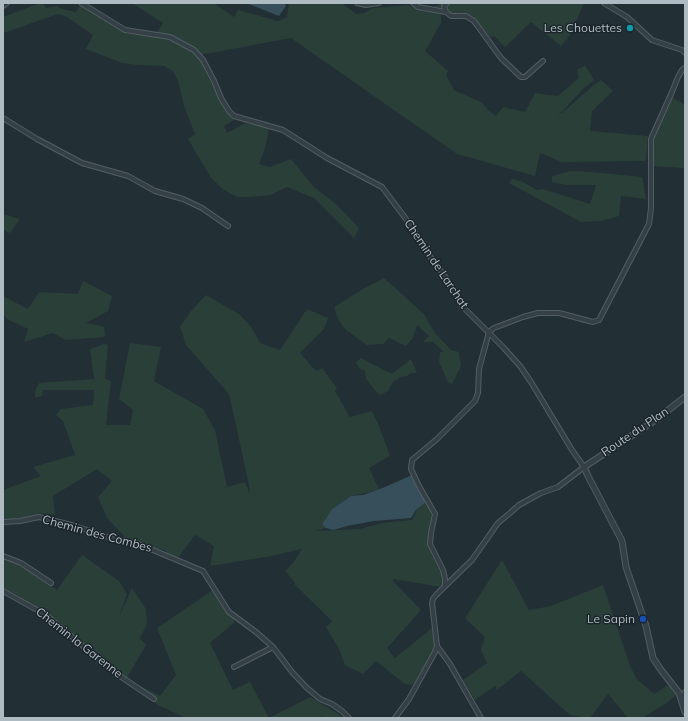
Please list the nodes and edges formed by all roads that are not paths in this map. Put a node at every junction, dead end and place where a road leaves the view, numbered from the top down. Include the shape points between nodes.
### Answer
1 (7, 3) edge
2 (81, 3) edge
3 (357, 3) edge
4 (379, 3) edge
5 (413, 3) edge
6 (447, 3) edge
7 (604, 3) edge
8 (3, 6) edge
9 (446, 12) junction
10 (685, 53) edge
11 (543, 61) dead end
12 (685, 68) edge
13 (3, 118) edge
14 (228, 226) dead end
15 (489, 332) junction
16 (685, 396) edge
17 (584, 466) junction
18 (3, 522) edge
19 (3, 556) edge
20 (51, 583) dead end
21 (446, 586) junction
22 (3, 591) edge
23 (437, 646) junction
24 (273, 647) junction
25 (234, 667) dead end
26 (685, 692) edge
27 (154, 698) dead end
28 (682, 698) junction
29 (685, 712) edge
30 (349, 718) edge
31 (395, 718) edge
32 (481, 718) edge

1 - 8 street
2 - 15 street, Chemin de Larchat via 125,30 170,36 194,50 203,60 221,98 234,116 283,130 382,188 410,223 462,306
3 - 4 street
5 - 9 street via 418,7
6 - 9 street via 444,6
7 - 10 street via 627,16 652,40
9 - 11 street via 452,16 466,16 474,21 501,58 521,77 525,77
12 - 15 street via 678,77 651,139 649,224 599,320 593,322 559,313 538,313
13 - 14 street via 82,163 128,176 155,191 183,199 202,208
15 - 17 street, Chemin de Larchat via 520,366
15 - 21 street via 479,369 475,401 412,460 411,469 435,514 430,544 443,570
16 - 17 street, Route du Plan via 657,419
17 - 21 street via 558,487 540,493 519,505 498,523 472,560
17 - 28 street via 622,541 626,567 646,626 653,658
18 - 24 street, Chemin des Combes via 39,517 141,545 203,571 229,612
19 - 20 street via 21,563
21 - 23 street via 433,598
22 - 27 street, Chemin la Garenne via 46,615 114,672
23 - 31 street via 413,692
23 - 32 street
24 - 25 street
24 - 30 street, Chemin des Combes via 306,687
26 - 28 street
28 - 29 street

